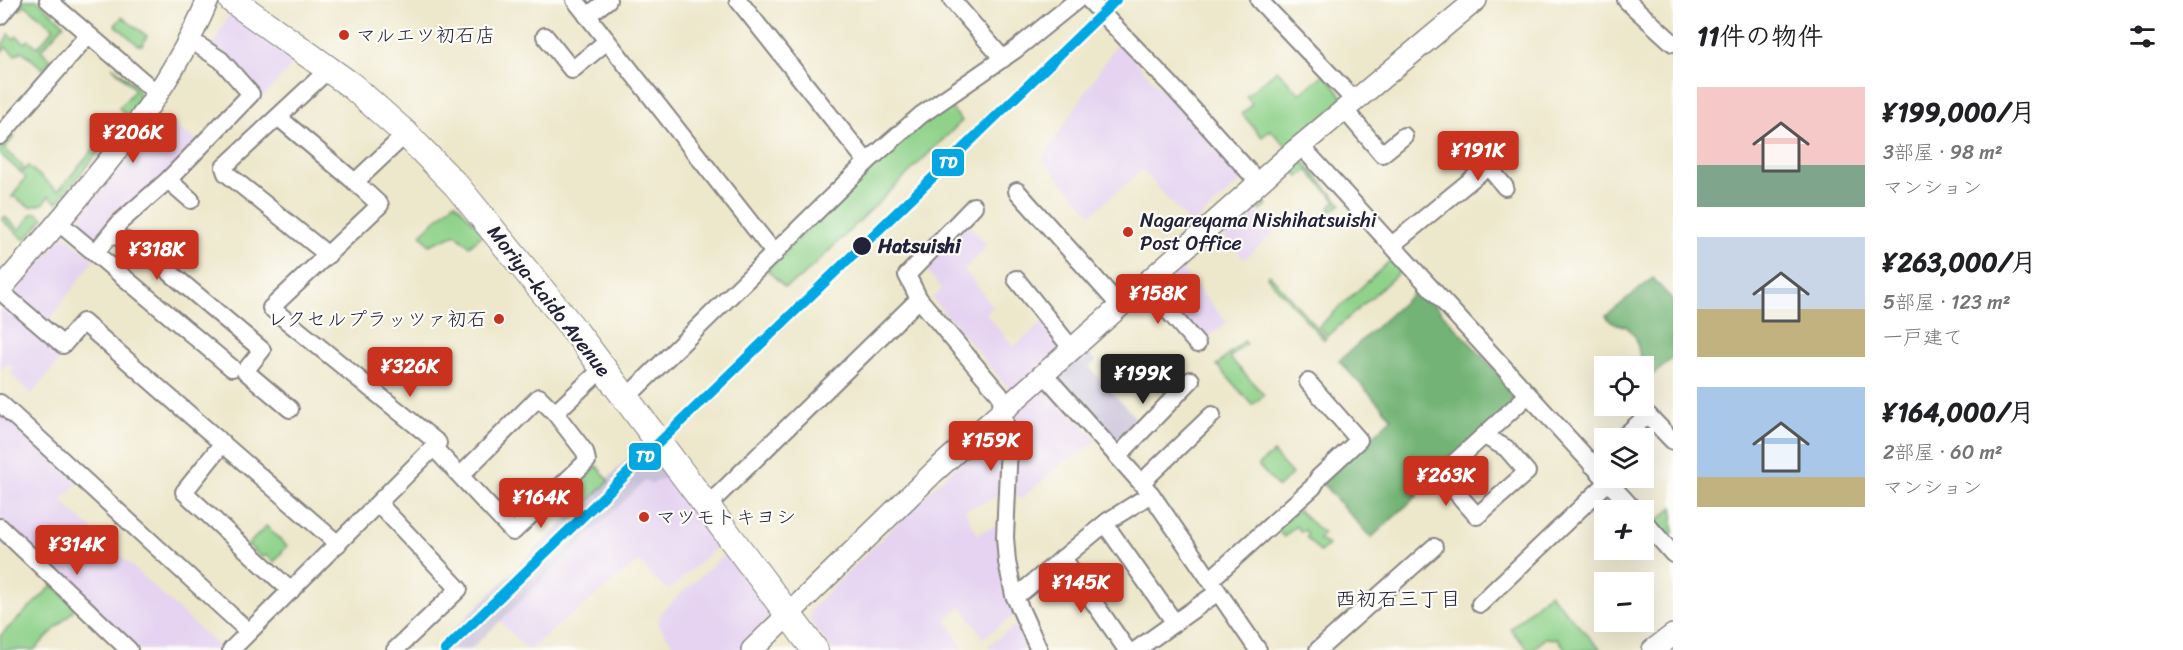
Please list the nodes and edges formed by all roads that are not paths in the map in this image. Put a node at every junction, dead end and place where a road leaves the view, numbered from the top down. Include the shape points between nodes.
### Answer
1 (14, 0) edge
2 (48, 0) edge
3 (208, 0) edge
4 (232, 0) edge
5 (575, 0) edge
6 (608, 0) edge
7 (738, 0) edge
8 (952, 0) edge
9 (1077, 0) edge
10 (1089, 0) edge
11 (1259, 0) edge
12 (1476, 0) edge
13 (1626, 0) edge
14 (0, 16) edge
15 (587, 16) junction
16 (88, 35) junction
17 (545, 36) dead end
18 (189, 39) junction
19 (607, 41) junction
20 (1672, 42) edge
21 (1003, 59) junction
22 (329, 69) junction
23 (158, 94) junction
24 (1349, 105) junction
25 (278, 117) junction
26 (406, 134) junction
27 (0, 136) edge
28 (1404, 136) dead end
29 (1300, 146) junction
30 (867, 162) junction
31 (168, 180) junction
32 (355, 182) junction
33 (1258, 183) junction
34 (1505, 187) dead end
35 (1017, 191) dead end
36 (191, 200) dead end
37 (974, 206) dead end
38 (58, 222) junction
39 (112, 234) junction
40 (1392, 245) junction
41 (96, 252) junction
42 (775, 254) junction
43 (328, 255) junction
44 (1016, 279) dead end
45 (1145, 284) junction
46 (0, 290) edge
47 (919, 299) junction
48 (1120, 306) junction
49 (1197, 344) dead end
50 (1072, 349) junction
51 (232, 368) dead end
52 (602, 369) junction
53 (1044, 374) junction
54 (1191, 380) dead end
55 (1308, 382) dead end
56 (1528, 394) junction
57 (625, 399) junction
58 (0, 403) edge
59 (290, 409) dead end
60 (1004, 411) junction
61 (555, 413) junction
62 (1212, 415) dead end
63 (1633, 428) edge
64 (1484, 436) junction
65 (1673, 441) edge
66 (223, 443) junction
67 (434, 448) junction
68 (1119, 455) junction
69 (1592, 465) edge
70 (461, 475) junction
71 (1147, 488) junction
72 (1602, 488) edge
73 (1614, 488) edge
74 (1625, 500) edge
75 (378, 503) junction
76 (706, 507) junction
77 (1105, 524) junction
78 (0, 527) edge
79 (1654, 532) edge
80 (338, 544) junction
81 (1434, 547) dead end
82 (1673, 554) edge
83 (1063, 558) junction
84 (1214, 586) junction
85 (291, 591) junction
86 (1014, 595) junction
87 (1480, 604) dead end
88 (787, 614) junction
89 (1175, 623) junction
90 (249, 632) junction
91 (1673, 635) edge
92 (129, 650) edge
93 (231, 650) edge
94 (396, 650) edge
95 (752, 650) edge
96 (815, 650) edge
97 (1039, 650) edge
98 (1127, 650) edge
99 (1136, 650) edge
100 (1257, 650) edge
101 (1318, 650) edge
102 (1653, 650) edge

1 - 14 street
2 - 16 street
3 - 18 street
4 - 22 main road, Moriya-kaido Avenue
5 - 15 street
6 - 15 street
7 - 30 street
8 - 21 street
9 - 21 street
10 - 33 street
11 - 24 street
12 - 24 street
13 - 20 street
15 - 19 street
16 - 23 street
16 - 27 street
17 - 19 street via 572,70
18 - 23 street
18 - 31 street via 221,60 251,94
19 - 42 street
21 - 30 street via 921,115
22 - 25 street
22 - 26 main road, Moriya-kaido Avenue
23 - 38 street via 123,144
24 - 28 street via 1382,154
24 - 29 street
25 - 32 street
25 - 43 street via 224,168
26 - 32 street
26 - 52 main road, Moriya-kaido Avenue via 495,231
29 - 33 street
29 - 40 street
30 - 42 street
31 - 36 street
31 - 39 street via 120,222
32 - 43 street via 380,205
33 - 45 street
34 - 40 street via 1483,160
35 - 48 street
37 - 47 street via 907,275
38 - 41 street
38 - 46 street
39 - 41 street
39 - 59 street via 142,249 262,350 244,371
40 - 56 street
41 - 51 street
42 - 57 street
43 - 67 street via 271,308 438,443
44 - 50 street
45 - 48 street
45 - 49 street
46 - 66 street via 63,345 83,322
47 - 60 street via 1000,395
47 - 76 street
48 - 50 street
50 - 53 street
52 - 57 main road, Moriya-kaido Avenue
52 - 61 street
53 - 60 street
53 - 68 street
54 - 68 street
55 - 84 street via 1359,440
56 - 64 street
56 - 69 street
57 - 76 main road, Moriya-kaido Avenue
58 - 90 street
60 - 86 street via 1009,445 1006,545
60 - 88 street via 908,495
61 - 70 street via 539,397
61 - 70 street via 585,452 587,461 513,532
62 - 71 street
63 - 65 street via 1648,415
64 - 64 street via 1441,475 1478,516 1527,472 1506,448
66 - 80 street
66 - 85 street via 184,492
67 - 70 street
67 - 75 street
68 - 71 street
71 - 77 street
71 - 84 street
72 - 87 street
73 - 74 street
75 - 80 street
75 - 94 street via 459,589
76 - 88 main road, Moriya-kaido Avenue
77 - 83 street
77 - 89 street
78 - 92 street
79 - 82 street
80 - 85 street
81 - 101 street
83 - 86 street
83 - 98 street
84 - 89 street
84 - 100 street
85 - 90 street
86 - 97 street
88 - 95 street
88 - 96 main road, Moriya-kaido Avenue
89 - 99 street
90 - 93 street
91 - 102 street

